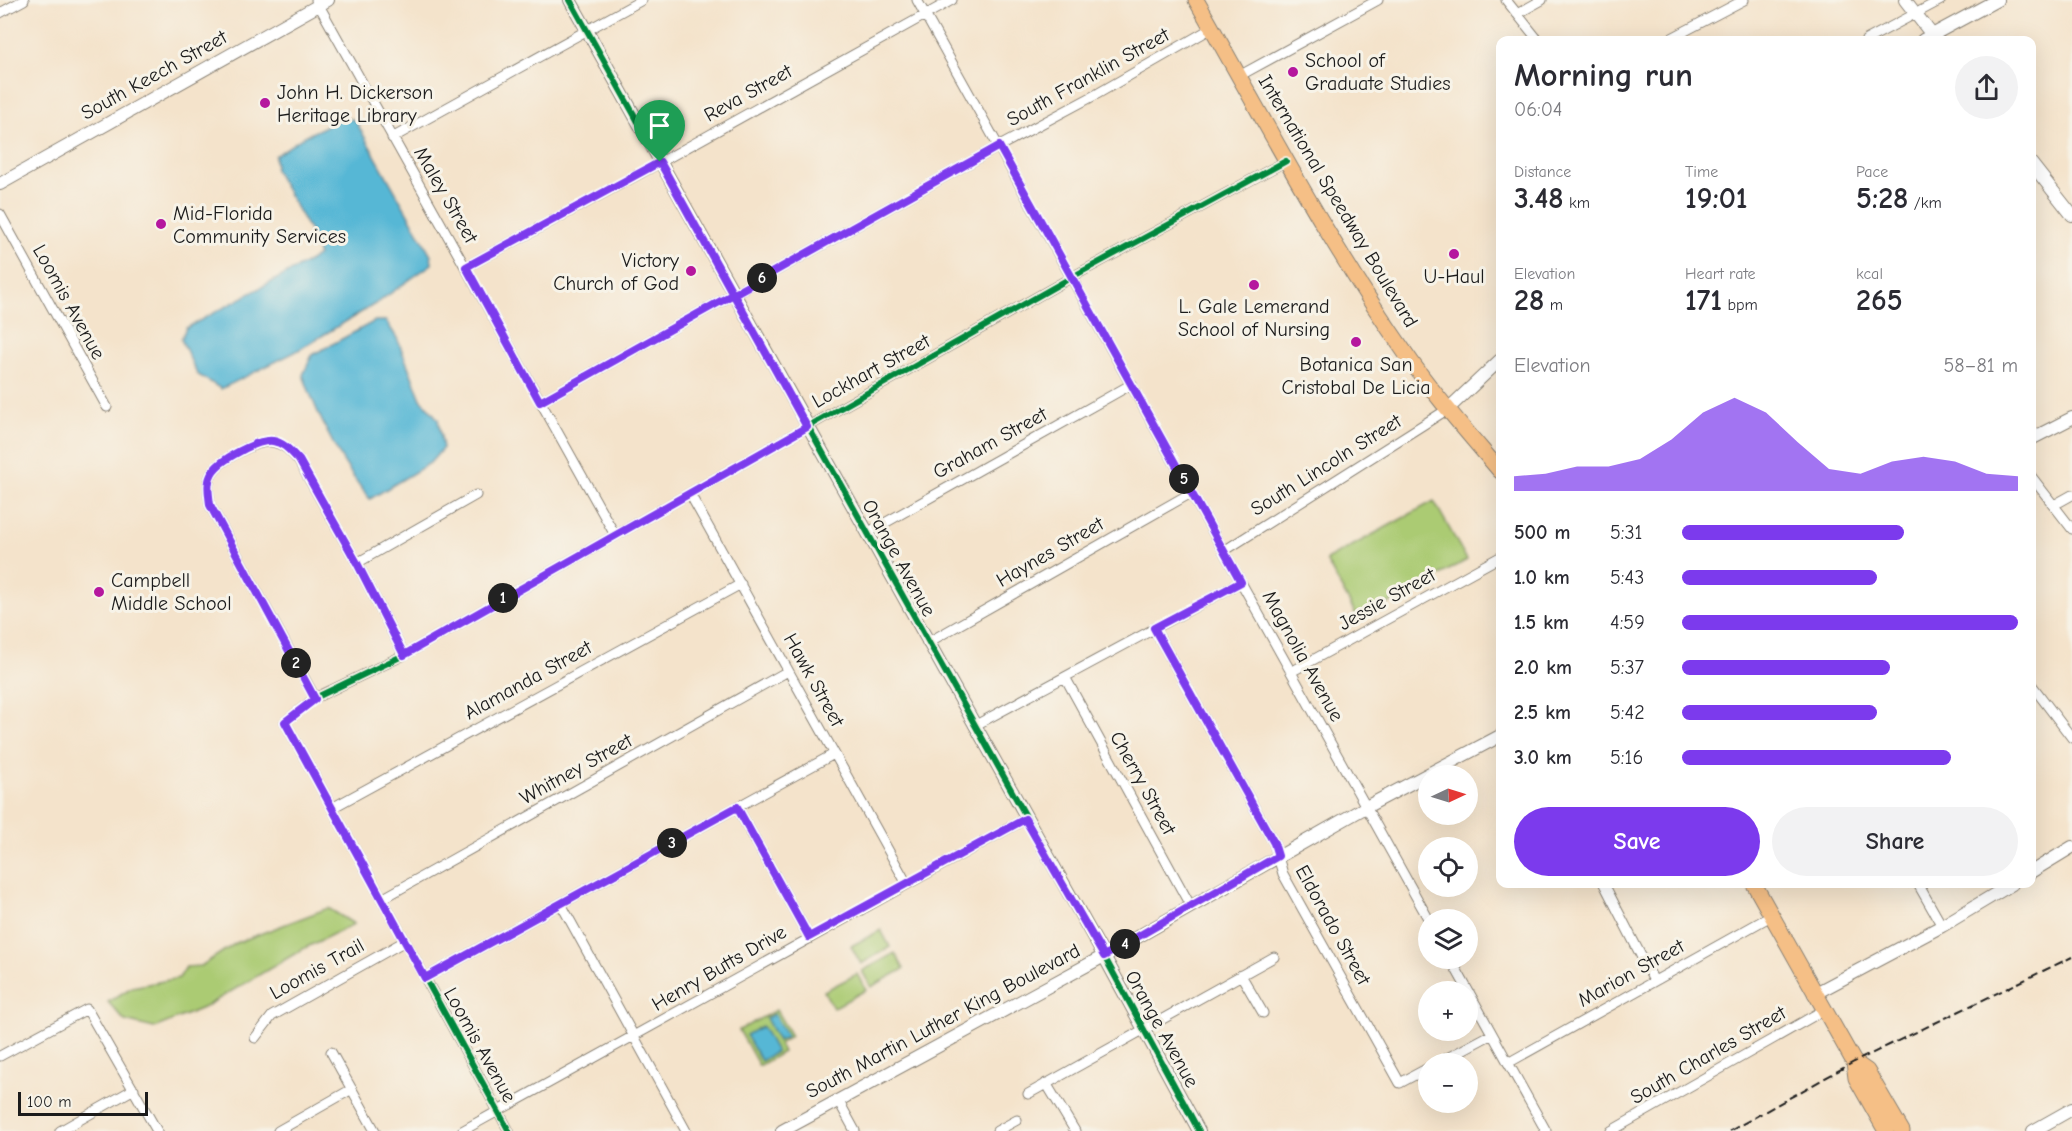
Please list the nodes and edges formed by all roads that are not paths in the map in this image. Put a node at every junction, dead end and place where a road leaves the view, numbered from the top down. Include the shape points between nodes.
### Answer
1 (24, 0) edge
2 (570, 0) edge
3 (642, 0) edge
4 (917, 0) edge
5 (952, 0) edge
6 (1196, 0) edge
7 (1378, 0) edge
8 (1506, 0) edge
9 (1542, 0) edge
10 (1744, 0) edge
11 (1905, 0) edge
12 (1941, 0) edge
13 (1997, 0) edge
14 (321, 2) edge
15 (0, 13) edge
16 (1517, 14) junction
17 (1916, 14) junction
18 (925, 15) junction
19 (1212, 28) junction
20 (587, 30) junction
21 (1535, 36) edge
22 (1676, 36) edge
23 (1874, 36) edge
24 (1929, 36) edge
25 (1936, 36) edge
26 (1239, 76) junction
27 (392, 138) junction
28 (999, 146) junction
29 (1286, 161) junction
30 (660, 162) junction
31 (2036, 169) edge
32 (0, 184) edge
33 (0, 214) edge
34 (2072, 215) edge
35 (466, 267) junction
36 (1072, 277) junction
37 (733, 293) junction
38 (1496, 364) edge
39 (1132, 384) junction
40 (540, 402) junction
41 (107, 407) dead end
42 (1448, 409) junction
43 (2072, 418) edge
44 (807, 427) junction
45 (2036, 436) edge
46 (1496, 466) edge
47 (2036, 482) edge
48 (1191, 493) junction
49 (690, 494) junction
50 (476, 495) dead end
51 (2072, 495) edge
52 (2054, 505) junction
53 (2072, 529) edge
54 (867, 533) junction
55 (615, 535) junction
56 (1224, 551) junction
57 (1496, 559) edge
58 (357, 563) junction
59 (1241, 582) junction
60 (741, 584) junction
61 (1154, 628) junction
62 (927, 643) junction
63 (404, 655) junction
64 (788, 671) junction
65 (1291, 672) junction
66 (1065, 677) junction
67 (2036, 691) edge
68 (315, 699) junction
69 (285, 722) joint
70 (974, 726) junction
71 (1496, 738) edge
72 (2072, 738) edge
73 (834, 754) junction
74 (737, 807) junction
75 (1366, 807) junction
76 (332, 808) junction
77 (1025, 819) junction
78 (2072, 847) edge
79 (1278, 856) junction
80 (2036, 869) edge
81 (907, 884) junction
82 (1606, 888) edge
83 (1756, 888) edge
84 (1920, 888) edge
85 (2005, 888) edge
86 (382, 899) junction
87 (561, 904) junction
88 (1190, 905) junction
89 (1423, 909) edge
90 (1771, 916) junction
91 (1942, 926) junction
92 (809, 937) junction
93 (405, 941) junction
94 (1104, 956) junction
95 (1274, 957) dead end
96 (1456, 969) edge
97 (1241, 975) junction
98 (425, 978) junction
99 (1654, 981) junction
100 (1814, 994) junction
101 (1824, 1010) junction
102 (1263, 1013) dead end
103 (1142, 1029) junction
104 (1492, 1034) junction
105 (635, 1036) junction
106 (255, 1038) dead end
107 (331, 1052) dead end
108 (1457, 1053) edge
109 (0, 1056) edge
110 (1854, 1062) junction
111 (1508, 1063) junction
112 (1418, 1073) edge
113 (1046, 1083) junction
114 (134, 1089) junction
115 (352, 1089) junction
116 (1028, 1094) dead end
117 (1866, 1096) junction
118 (838, 1100) junction
119 (2072, 1109) edge
120 (498, 1111) junction
121 (1017, 1120) dead end
122 (60, 1131) edge
123 (157, 1131) edge
124 (278, 1131) edge
125 (375, 1131) edge
126 (462, 1131) edge
127 (509, 1131) edge
128 (686, 1131) edge
129 (782, 1131) edge
130 (855, 1131) edge
131 (997, 1131) edge
132 (1075, 1131) edge
133 (1199, 1131) edge
134 (1546, 1131) edge
135 (1611, 1131) edge
136 (1886, 1131) edge
137 (1893, 1131) edge
138 (1902, 1131) edge
139 (2033, 1131) edge

1 - 15 street
2 - 20 street, Orange Avenue
3 - 20 street
4 - 18 street, Magnolia Avenue
5 - 18 street, Reva Street
6 - 19 main road, International Speedway Boulevard
7 - 26 street
8 - 16 street
9 - 16 street
10 - 22 street
11 - 17 street
12 - 17 street
13 - 25 street
14 - 27 street, Maley Street
14 - 32 street, South Keech Street
16 - 21 street
17 - 23 street
17 - 24 street
18 - 28 street, Magnolia Avenue
18 - 30 street, Reva Street
19 - 26 main road, International Speedway Boulevard
19 - 28 street, South Franklin Street
20 - 27 street
20 - 30 street, Orange Avenue
26 - 29 main road, International Speedway Boulevard
27 - 35 street, Maley Street
28 - 36 street, Magnolia Avenue
28 - 37 street, South Franklin Street
29 - 36 street, Lockhart Street
29 - 42 main road, International Speedway Boulevard via 1366,294
30 - 35 street, Reva Street
30 - 37 street, Orange Avenue
31 - 34 street
33 - 41 street, Loomis Avenue
35 - 40 street, Maley Street
36 - 39 street, Magnolia Avenue
36 - 44 street, Lockhart Street
37 - 40 street, South Franklin Street
37 - 44 street, Orange Avenue
38 - 42 street
39 - 48 street, Magnolia Avenue
39 - 54 street, Graham Street
40 - 55 street, Maley Street
42 - 46 main road, International Speedway Boulevard
42 - 56 street, South Lincoln Street
43 - 45 street
44 - 49 street, Lockhart Street
44 - 54 street, Orange Avenue
47 - 52 street
48 - 56 street, Magnolia Avenue
48 - 62 street, Haynes Street
49 - 55 street, Lockhart Street
49 - 60 street, Hawk Street
50 - 58 street
51 - 52 street
52 - 53 street
54 - 62 street, Orange Avenue
55 - 63 street, Lockhart Street
56 - 59 street, Magnolia Avenue
57 - 65 street, Jessie Street
58 - 63 street
58 - 68 street via 299,460 286,446 272,441 255,443 212,472 208,486 210,505
59 - 61 street
59 - 65 street, Magnolia Avenue
60 - 64 street, Hawk Street
60 - 76 street, Alamanda Street
61 - 66 street
61 - 79 street, Eldorado Street
62 - 70 street, Orange Avenue
63 - 68 street, Lockhart Street
64 - 73 street, Hawk Street
64 - 86 street, Whitney Street
65 - 75 street, Magnolia Avenue
66 - 70 street
66 - 88 street, Cherry Street
67 - 72 street
68 - 69 street, Lockhart Street
69 - 76 street, Loomis Avenue
70 - 77 street, Orange Avenue
71 - 75 street, South Martin Luther King Boulevard
73 - 74 street
73 - 81 street, Hawk Street
74 - 87 street
74 - 92 street
75 - 79 street, South Martin Luther King Boulevard
75 - 89 street, Magnolia Avenue
76 - 86 street, Loomis Avenue
77 - 81 street, Henry Butts Drive
77 - 94 street, Orange Avenue
78 - 80 street
79 - 88 street, South Martin Luther King Boulevard
79 - 112 street, Eldorado Street via 1283,874 1400,1083
81 - 92 street, Henry Butts Drive
82 - 99 street
83 - 90 main road
84 - 91 street
85 - 91 street
86 - 93 street, Loomis Avenue
87 - 98 street
87 - 105 street
88 - 94 street, South Martin Luther King Boulevard
90 - 99 street, Marion Street
90 - 100 main road
91 - 100 street
92 - 105 street, Henry Butts Drive
93 - 98 street, Loomis Avenue
93 - 106 street, Loomis Trail via 272,1016
94 - 103 street, Orange Avenue
94 - 118 street, South Martin Luther King Boulevard
95 - 97 street
96 - 104 street
97 - 102 street
97 - 103 street
98 - 120 street, Loomis Avenue
99 - 111 street, Marion Street
100 - 101 main road
101 - 110 main road
101 - 135 street, South Charles Street
103 - 113 street
103 - 133 street, Orange Avenue
104 - 108 street
104 - 111 street
105 - 120 street, Henry Butts Drive
105 - 128 street
107 - 115 street
109 - 114 street via 87,1009
110 - 117 main road via 1856,1078
110 - 138 main road via 1867,1071
111 - 134 street
113 - 116 street
113 - 132 street
114 - 122 street
114 - 123 street
115 - 124 street
115 - 125 street
117 - 136 main road
117 - 137 main road
118 - 129 street, South Martin Luther King Boulevard
118 - 130 street
119 - 139 street
120 - 126 street, Henry Butts Drive
120 - 127 street, Loomis Avenue
121 - 131 street

